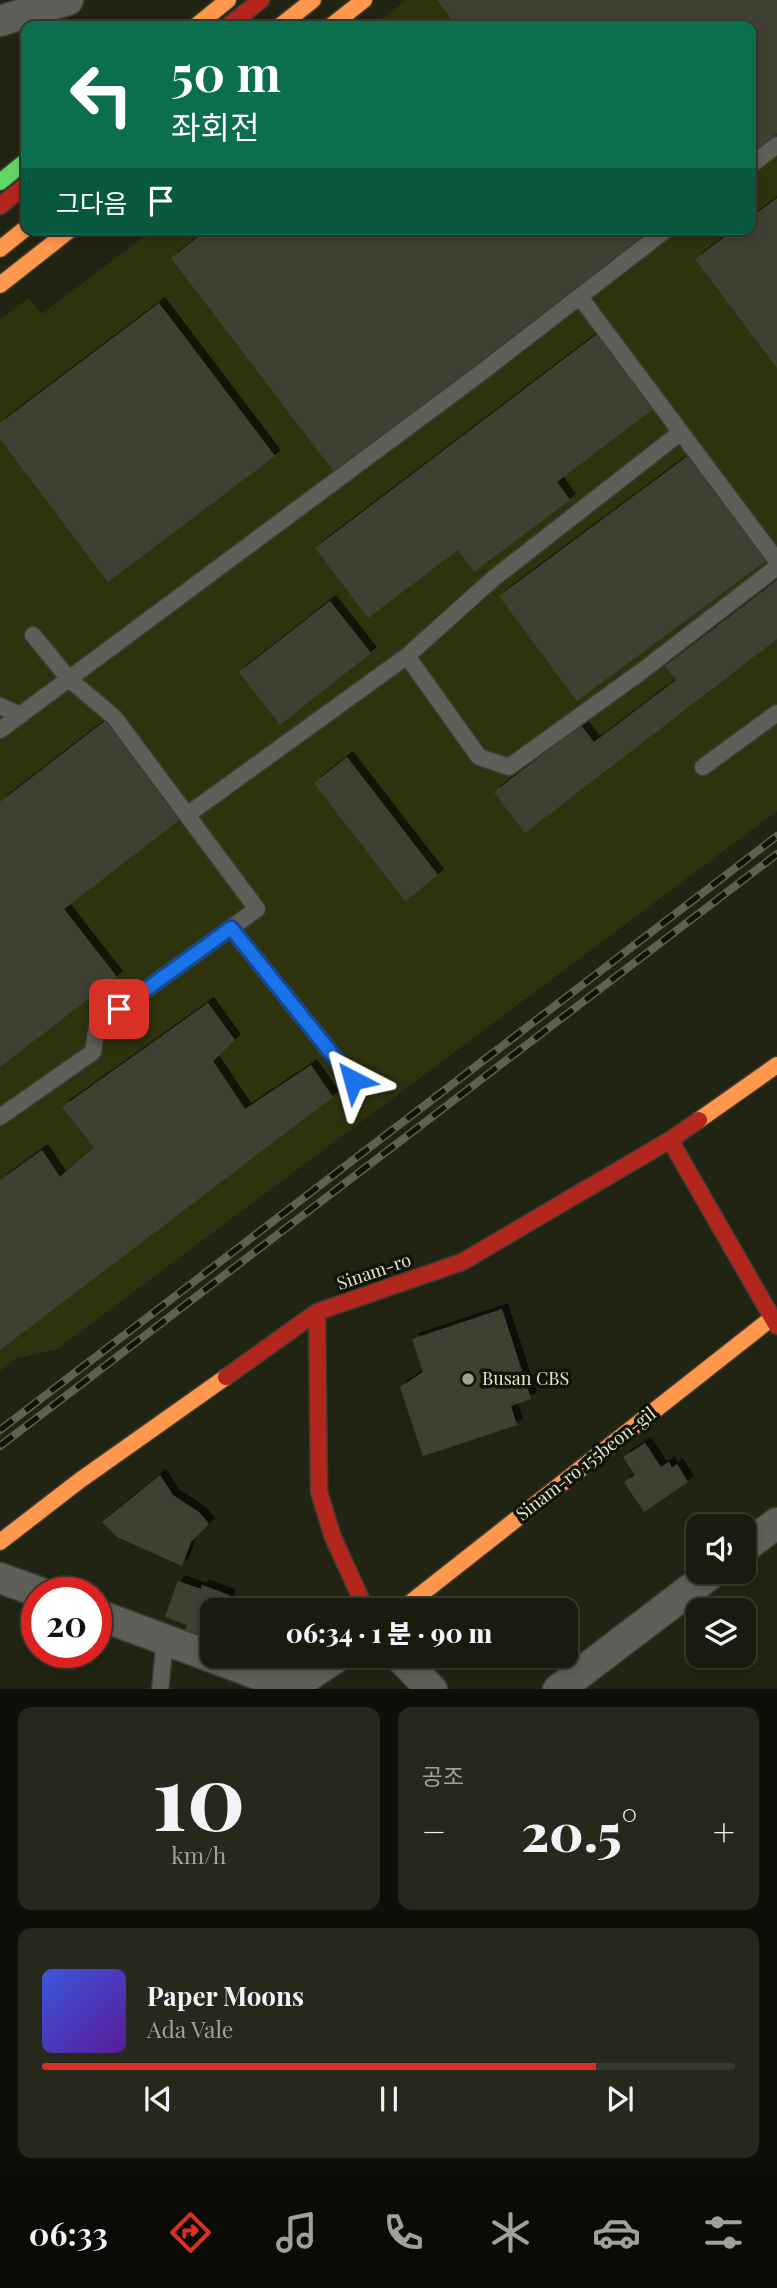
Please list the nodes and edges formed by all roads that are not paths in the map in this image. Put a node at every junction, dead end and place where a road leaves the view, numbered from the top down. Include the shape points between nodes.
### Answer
1 (68, 0) edge
2 (229, 0) edge
3 (261, 0) edge
4 (313, 0) edge
5 (364, 0) edge
6 (0, 21) edge
7 (202, 21) edge
8 (234, 21) edge
9 (286, 21) edge
10 (337, 21) edge
11 (777, 145) edge
12 (756, 161) edge
13 (21, 165) edge
14 (0, 182) edge
15 (21, 189) edge
16 (0, 206) edge
17 (21, 232) edge
18 (63, 235) edge
19 (659, 235) edge
20 (0, 248) edge
21 (0, 285) edge
22 (580, 297) junction
23 (678, 431) junction
24 (777, 561) edge
25 (777, 567) edge
26 (33, 635) dead end
27 (407, 656) junction
28 (69, 678) junction
29 (0, 706) edge
30 (777, 713) edge
31 (21, 715) junction
32 (0, 730) edge
33 (704, 767) dead end
34 (187, 815) junction
35 (231, 928) junction
36 (777, 1065) edge
37 (353, 1080) dead end
38 (0, 1117) edge
39 (670, 1140) junction
40 (317, 1312) junction
41 (775, 1322) edge
42 (777, 1523) edge
43 (756, 1539) edge
44 (0, 1542) edge
45 (0, 1578) edge
46 (697, 1584) edge
47 (21, 1586) edge
48 (361, 1598) edge
49 (417, 1598) edge
50 (112, 1620) edge
51 (165, 1640) junction
52 (200, 1653) edge
53 (241, 1668) edge
54 (320, 1668) edge
55 (412, 1668) edge
56 (160, 1689) edge
57 (432, 1689) edge
58 (558, 1689) edge

1 - 6 street
2 - 7 main road
3 - 8 main road
4 - 9 main road
5 - 10 main road
11 - 12 lane
13 - 14 main road
15 - 16 main road
17 - 20 main road
18 - 21 main road
19 - 22 lane
22 - 23 lane
22 - 28 lane
23 - 24 lane
23 - 27 lane via 494,578
25 - 27 lane via 509,767 479,757
26 - 28 lane
27 - 34 lane
28 - 31 lane
28 - 34 lane via 114,717
29 - 31 lane
30 - 33 lane
31 - 32 lane
34 - 35 lane via 257,909
35 - 37 lane
35 - 38 lane via 97,1025 93,1052
36 - 39 main road, Sinam-ro
39 - 40 main road, Sinam-ro via 462,1262
39 - 41 main road
40 - 44 main road, Sinam-ro
40 - 48 main road via 319,1492
41 - 49 main road, Sinam-ro 155beon-gil
42 - 43 street
45 - 47 street
46 - 58 street
50 - 51 street
51 - 52 street
51 - 56 lane
53 - 54 street via 292,1687
55 - 57 street

